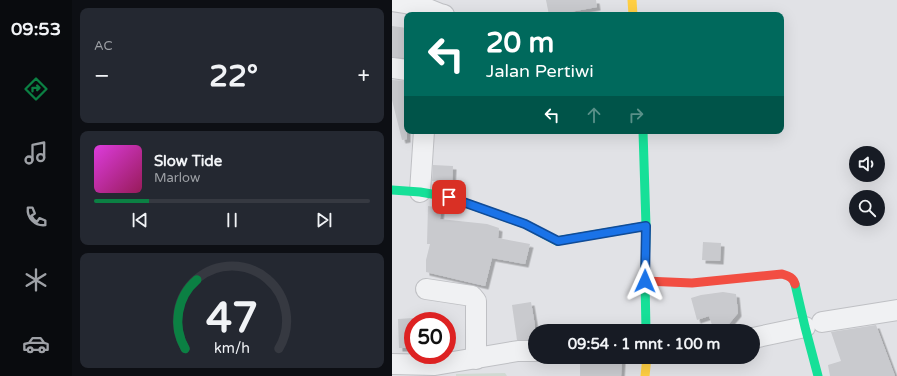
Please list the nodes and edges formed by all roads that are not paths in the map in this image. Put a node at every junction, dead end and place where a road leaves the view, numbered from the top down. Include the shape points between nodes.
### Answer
1 (632, 0) edge
2 (392, 1) edge
3 (441, 11) edge
4 (633, 12) edge
5 (392, 68) edge
6 (404, 70) edge
7 (424, 134) edge
8 (642, 134) edge
9 (392, 190) edge
10 (420, 192) junction
11 (646, 226) junction
12 (645, 281) junction
13 (426, 289) dead end
14 (897, 310) edge
15 (646, 324) edge
16 (813, 325) junction
17 (760, 336) edge
18 (528, 351) edge
19 (476, 358) junction
20 (392, 364) edge
21 (646, 364) edge
22 (645, 376) edge
23 (818, 376) edge

1 - 4 street
2 - 3 street
5 - 6 street
7 - 10 street
8 - 11 street
9 - 10 street
10 - 11 street via 449,197 525,224 558,241
11 - 12 street
12 - 15 street
12 - 16 street via 692,283 782,274 790,276
13 - 19 street via 472,296 476,301
14 - 16 street
16 - 17 street
16 - 23 street
18 - 19 street
19 - 20 street via 435,365
21 - 22 street

